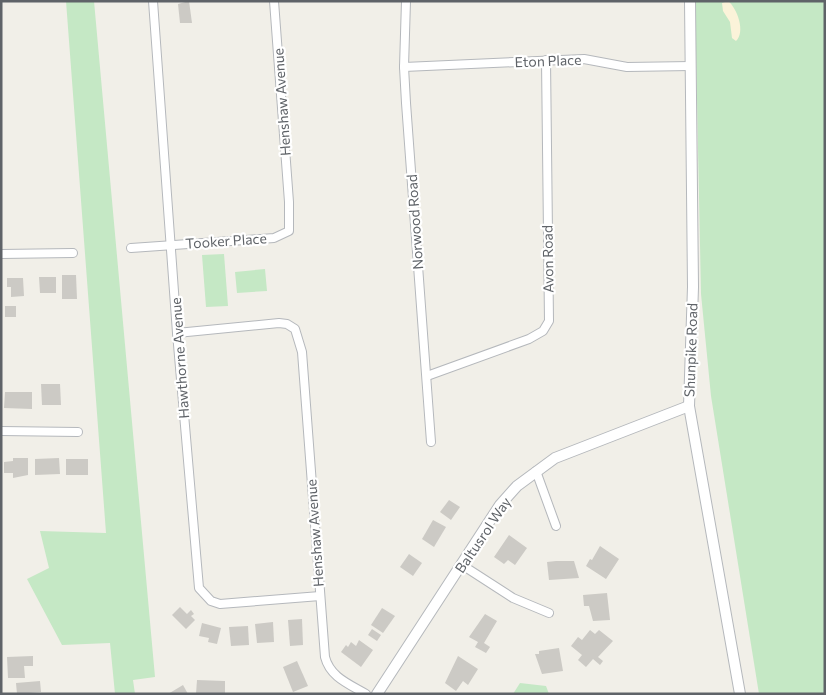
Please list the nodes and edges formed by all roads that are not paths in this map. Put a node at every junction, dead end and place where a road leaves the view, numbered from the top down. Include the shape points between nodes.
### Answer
1 (154, 1) edge
2 (274, 1) edge
3 (406, 1) edge
4 (690, 1) edge
5 (546, 60) junction
6 (690, 66) junction
7 (404, 67) junction
8 (289, 202) joint
9 (172, 245) junction
10 (131, 248) dead end
11 (1, 254) edge
12 (73, 254) dead end
13 (177, 333) junction
14 (426, 376) junction
15 (689, 406) junction
16 (1, 431) edge
17 (78, 432) dead end
18 (431, 442) dead end
19 (536, 470) junction
20 (556, 526) dead end
21 (462, 565) junction
22 (320, 596) junction
23 (549, 613) dead end
24 (366, 694) edge
25 (378, 694) edge
26 (740, 694) edge

1 - 9 street, Hawthorne Avenue
2 - 8 street, Henshaw Avenue
3 - 7 street, Norwood Road
4 - 6 street, Shunpike Road
5 - 6 street, Eton Place via 584,59 627,67
5 - 7 street, Eton Place
5 - 14 street, Avon Road via 549,321 543,331 529,339
6 - 15 street, Shunpike Road via 693,287
7 - 14 street, Norwood Road
8 - 9 street, Tooker Place via 290,226 283,236
9 - 10 street, Tooker Place
9 - 13 street, Hawthorne Avenue
11 - 12 street
13 - 22 street, Hawthorne Avenue via 199,588 204,596 220,604
13 - 22 street, Henshaw Avenue via 287,324 296,329 302,352
14 - 18 street, Norwood Road
15 - 19 street, Baltusrol Way via 555,458
15 - 26 street, Shunpike Road
16 - 17 street
19 - 20 street
19 - 21 street, Baltusrol Way via 500,505
21 - 23 street via 512,598
21 - 25 street, Baltusrol Way
22 - 24 street, Henshaw Avenue via 327,667 334,675

